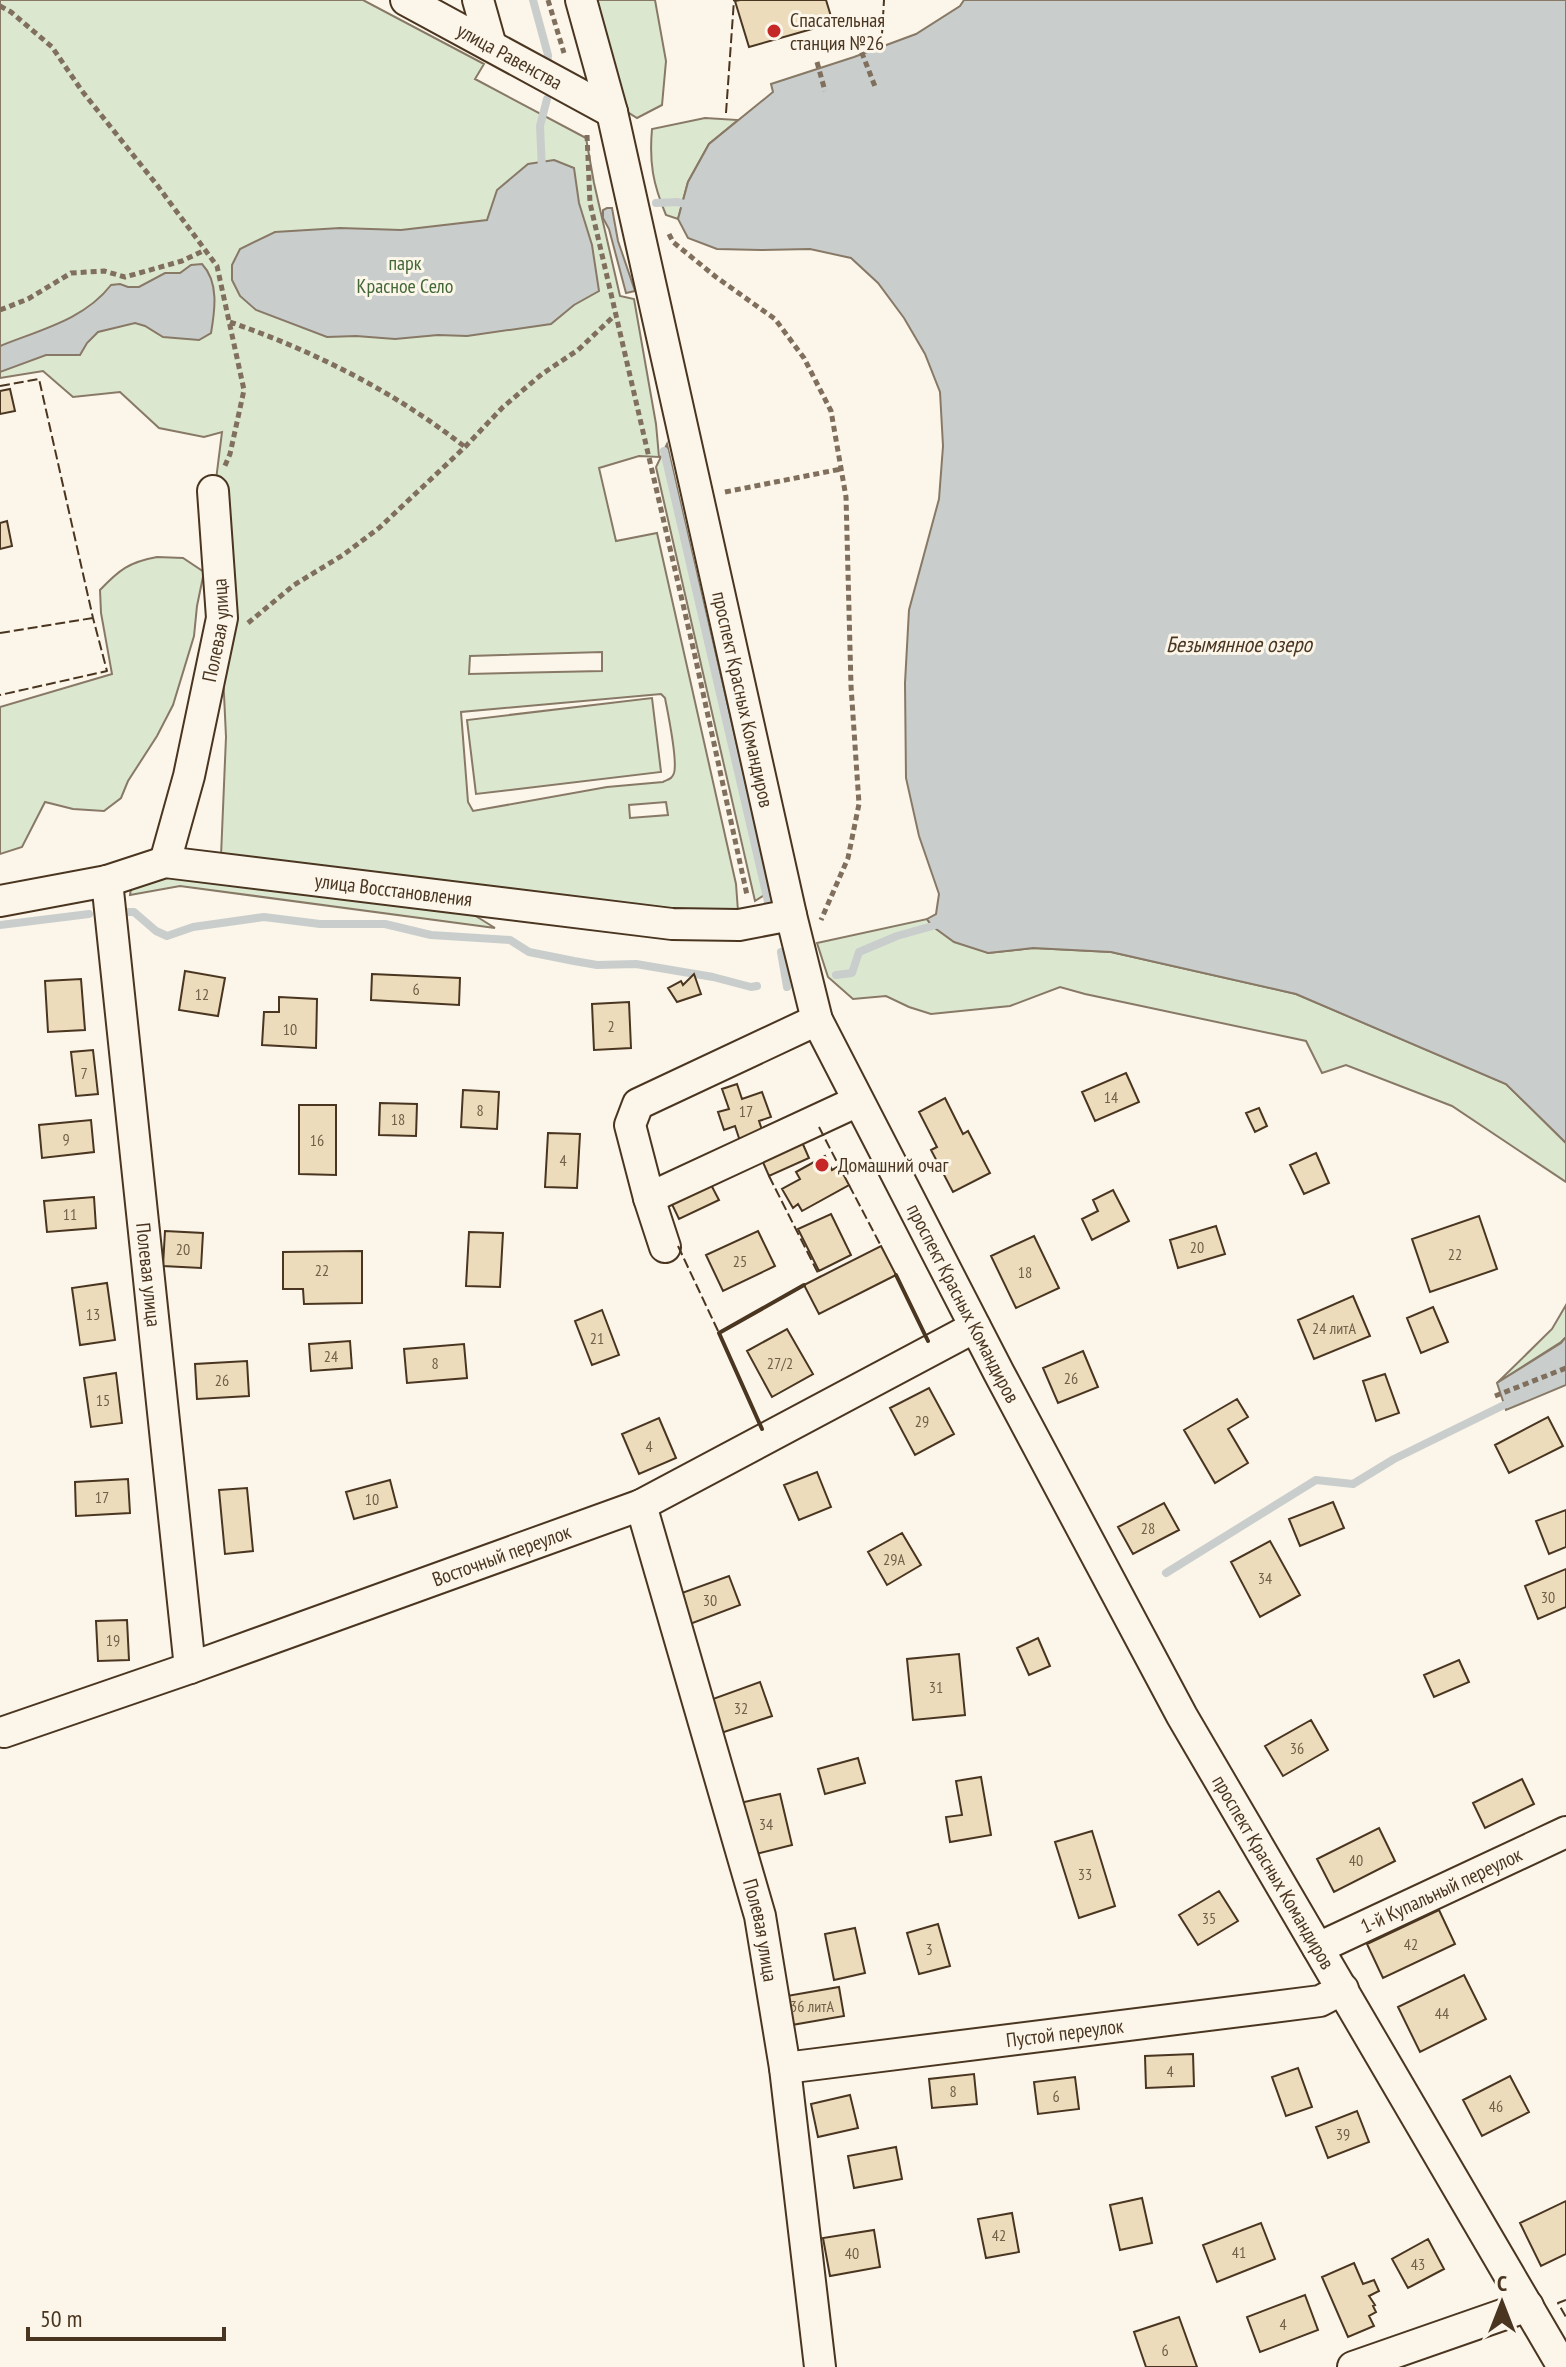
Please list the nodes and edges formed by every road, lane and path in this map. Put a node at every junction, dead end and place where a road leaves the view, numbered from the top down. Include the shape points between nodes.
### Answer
1 (406, 0) edge
2 (478, 0) edge
3 (548, 0) edge
4 (581, 0) edge
5 (0, 6) edge
6 (858, 43) dead end
7 (491, 46) junction
8 (817, 62) dead end
9 (876, 89) dead end
10 (825, 91) dead end
11 (576, 92) junction
12 (612, 112) junction
13 (673, 242) dead end
14 (205, 250) junction
15 (0, 310) edge
16 (615, 315) junction
17 (229, 322) junction
18 (465, 447) junction
19 (841, 469) junction
20 (213, 491) joint
21 (720, 493) dead end
22 (671, 514) dead end
23 (661, 516) junction
24 (218, 644) junction
25 (165, 862) junction
26 (107, 881) junction
27 (0, 901) edge
28 (749, 902) dead end
29 (791, 915) junction
30 (817, 931) dead end
31 (817, 1020) junction
32 (858, 1101) junction
33 (649, 1198) junction
34 (665, 1247) dead end
35 (975, 1327) junction
36 (1566, 1368) edge
37 (1495, 1396) dead end
38 (641, 1505) junction
39 (190, 1668) junction
40 (4, 1732) dead end
41 (1566, 1832) edge
42 (1318, 1948) junction
43 (1343, 1989) junction
44 (785, 2068) junction
45 (1528, 2306) junction
46 (820, 2367) edge
47 (1353, 2367) edge
48 (1563, 2367) edge

1 - 7 street, улица Равенства
2 - 7 street
3 - 11 path
4 - 12 street, проспект Красных Командиров
5 - 14 path via 52,47
6 - 9 path
7 - 11 street, улица Равенства
8 - 10 path
11 - 12 street, улица Равенства
11 - 16 path via 586,121 590,203
12 - 29 street, проспект Красных Командиров
13 - 19 path via 775,319 804,358 831,411
14 - 15 path via 125,277 104,271 71,273
14 - 17 path via 217,266
16 - 18 path via 503,407
16 - 23 path
17 - 18 path via 322,359
17 - 20 path via 244,390 230,454
18 - 24 path via 379,528
19 - 21 path
19 - 30 path via 859,804 848,858
20 - 24 street, Полевая улица via 222,596
22 - 23 path
23 - 28 path
24 - 25 street, Полевая улица
25 - 26 street, улица Восстановления
25 - 29 street, улица Восстановления via 672,924 739,925
26 - 27 street, улица Восстановления
26 - 39 street, Полевая улица
29 - 31 street, проспект Красных Командиров
31 - 32 street, проспект Красных Командиров
31 - 33 street via 638,1104 630,1125
32 - 33 street
32 - 35 street, проспект Красных Командиров
33 - 34 street
35 - 38 street, Восточный переулок
35 - 42 street, проспект Красных Командиров via 1182,1716
36 - 37 path
38 - 39 street, Восточный переулок
38 - 44 street, Полевая улица via 760,1916
39 - 40 street, Восточный переулок
41 - 42 street, 1-й Купальный переулок
42 - 43 street, проспект Красных Командиров
43 - 44 street, Пустой переулок via 1320,2001
43 - 45 street, проспект Красных Командиров
44 - 46 street, Полевая улица
45 - 47 street
45 - 48 street, проспект Красных Командиров

